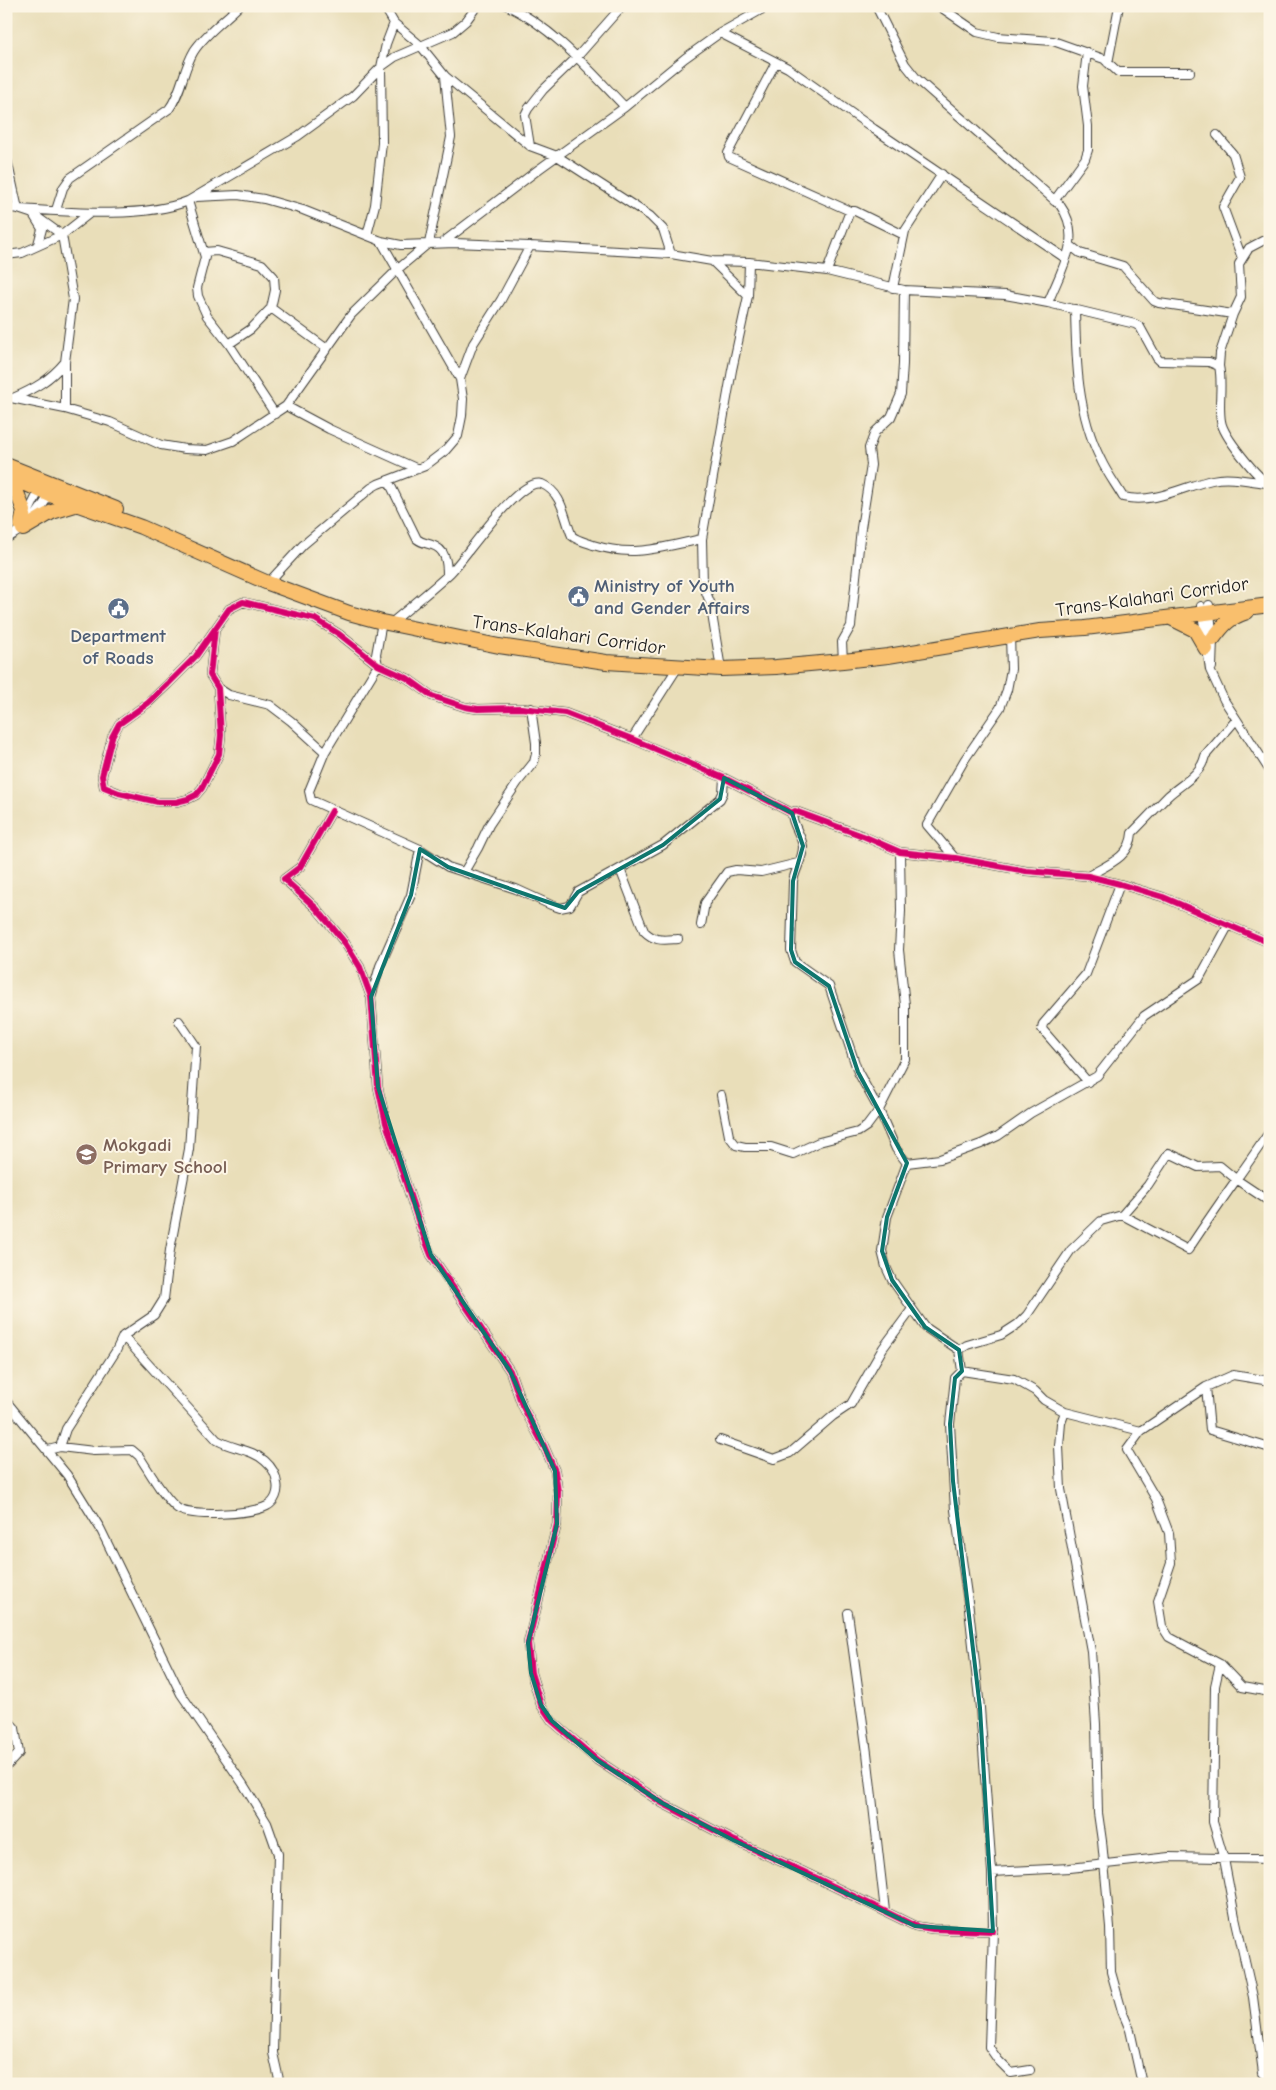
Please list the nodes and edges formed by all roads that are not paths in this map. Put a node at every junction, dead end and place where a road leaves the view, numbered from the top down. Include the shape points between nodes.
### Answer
1 (239, 6) edge
2 (384, 6) edge
3 (477, 6) edge
4 (508, 6) edge
5 (622, 6) edge
6 (768, 6) edge
7 (939, 6) edge
8 (1119, 6) edge
9 (879, 7) edge
10 (394, 23) junction
11 (720, 33) junction
12 (420, 45) junction
13 (1088, 52) junction
14 (577, 58) junction
15 (776, 62) junction
16 (1108, 63) junction
17 (381, 67) junction
18 (1190, 72) dead end
19 (445, 76) junction
20 (625, 107) junction
21 (1217, 135) dead end
22 (530, 146) junction
23 (6, 155) edge
24 (556, 156) junction
25 (942, 174) junction
26 (196, 197) junction
27 (1054, 200) junction
28 (188, 201) junction
29 (6, 208) edge
30 (18, 209) junction
31 (56, 210) junction
32 (850, 211) junction
33 (90, 213) junction
34 (33, 214) junction
35 (62, 235) junction
36 (367, 235) junction
37 (904, 235) junction
38 (1270, 238) edge
39 (381, 241) junction
40 (429, 243) junction
41 (38, 244) junction
42 (442, 244) junction
43 (530, 246) junction
44 (1071, 246) junction
45 (204, 252) junction
46 (671, 254) junction
47 (6, 255) edge
48 (1066, 258) junction
49 (1242, 258) junction
50 (712, 261) junction
51 (749, 262) junction
52 (398, 269) junction
53 (827, 270) junction
54 (893, 288) junction
55 (904, 290) junction
56 (748, 296) junction
57 (1048, 303) junction
58 (271, 308) junction
59 (1075, 309) junction
60 (1233, 314) junction
61 (229, 344) junction
62 (327, 349) junction
63 (65, 362) junction
64 (1219, 366) junction
65 (460, 379) junction
66 (10, 398) edge
67 (286, 406) junction
68 (65, 409) junction
69 (275, 414) junction
70 (418, 469) junction
71 (8, 472) edge
72 (388, 480) junction
73 (1268, 484) edge
74 (48, 488) junction
75 (75, 505) junction
76 (142, 527) junction
77 (15, 532) edge
78 (702, 539) junction
79 (447, 576) junction
80 (268, 583) junction
81 (1270, 599) edge
82 (1270, 605) edge
83 (1205, 609) junction
84 (1169, 617) junction
85 (386, 623) junction
86 (215, 629) junction
87 (1040, 631) junction
88 (1010, 635) junction
89 (1210, 644) junction
90 (843, 661) junction
91 (378, 665) junction
92 (678, 667) junction
93 (721, 668) junction
94 (1212, 676) junction
95 (218, 688) junction
96 (531, 708) junction
97 (1236, 720) junction
98 (632, 739) junction
99 (325, 752) junction
100 (1270, 771) edge
101 (724, 778) junction
102 (332, 811) junction
103 (792, 813) junction
104 (420, 849) junction
105 (900, 852) junction
106 (955, 858) junction
107 (798, 863) junction
108 (620, 869) junction
109 (464, 872) junction
110 (1088, 876) junction
111 (1120, 884) junction
112 (702, 925) dead end
113 (1228, 926) junction
114 (678, 939) dead end
115 (1270, 943) edge
116 (371, 997) junction
117 (179, 1020) dead end
118 (1088, 1082) junction
119 (721, 1095) dead end
120 (879, 1110) junction
121 (1270, 1131) edge
122 (907, 1163) junction
123 (1237, 1180) junction
124 (1270, 1202) edge
125 (1122, 1215) junction
126 (912, 1308) junction
127 (123, 1336) junction
128 (960, 1350) junction
129 (962, 1371) junction
130 (1270, 1382) edge
131 (1206, 1387) junction
132 (6, 1401) edge
133 (1065, 1412) junction
134 (1141, 1430) junction
135 (720, 1440) dead end
136 (60, 1447) junction
137 (1270, 1448) edge
138 (48, 1450) junction
139 (848, 1613) dead end
140 (1220, 1664) junction
141 (1270, 1692) edge
142 (6, 1718) edge
143 (6, 1767) edge
144 (1224, 1859) junction
145 (1270, 1859) edge
146 (1103, 1864) junction
147 (992, 1872) junction
148 (885, 1911) junction
149 (993, 1931) junction
150 (1030, 2070) dead end
151 (1270, 2079) edge
152 (280, 2084) edge
153 (1142, 2084) edge

1 - 31 street via 195,49 169,109 70,178
2 - 10 street
3 - 12 street via 454,32
4 - 14 street via 557,38
5 - 14 street
6 - 11 street
7 - 13 street via 977,32 990,36 1053,40
8 - 16 street
9 - 27 street via 905,64 917,79
10 - 12 street
10 - 17 street
11 - 15 street
11 - 20 street
12 - 17 street
12 - 19 street
13 - 16 street
13 - 27 street via 1083,86 1088,150 1085,159
14 - 20 street
14 - 22 street via 528,109 525,115
15 - 25 street
15 - 32 street via 728,153 729,157
16 - 18 street via 1118,72 1125,73
17 - 26 street via 353,96 298,136
17 - 36 street via 382,143 375,205
19 - 22 street
19 - 40 street via 451,137
20 - 24 street
21 - 49 street via 1233,154 1240,177 1223,207
22 - 24 street
23 - 30 street
24 - 42 street
24 - 46 street via 657,222 663,229
25 - 37 street
25 - 48 street
26 - 28 street
26 - 36 street via 238,195 264,198
27 - 44 street via 1070,223
28 - 33 street via 147,209
28 - 45 street
29 - 30 street
30 - 31 street
30 - 34 street
31 - 33 street
32 - 37 street via 855,210
32 - 53 street
33 - 35 street
34 - 35 street
34 - 41 street via 42,229
35 - 41 street
35 - 63 street via 73,299
36 - 39 street
37 - 54 street
38 - 49 street via 1249,248
39 - 40 street via 401,245
39 - 52 street
40 - 42 street
40 - 52 street
41 - 47 street via 22,253
42 - 43 street
43 - 46 street
43 - 65 street via 501,300 476,337
44 - 48 street
44 - 60 street via 1080,253 1123,266 1158,303
45 - 58 street via 217,251 262,264 274,277
45 - 61 street via 196,288 198,296 207,316
46 - 50 street
48 - 57 street
49 - 60 street via 1238,264 1241,297
50 - 51 street
50 - 56 street
51 - 53 street
51 - 56 street
52 - 62 street via 351,315
52 - 65 street
53 - 54 street
54 - 55 street
55 - 57 street via 1005,295
55 - 90 street via 901,394 891,417 875,432 869,448 871,465 850,626 842,642
56 - 78 street
57 - 59 street
58 - 61 street via 252,329
58 - 62 street
59 - 64 street via 1138,325 1160,361 1209,362
59 - 73 street via 1076,368 1082,407 1100,460 1123,497 1135,500 1168,495 1214,479
60 - 64 street
61 - 69 street
62 - 67 street
63 - 66 street via 54,376 39,386
63 - 68 street
64 - 73 street via 1224,433
65 - 70 street via 463,407 458,436 436,459
66 - 68 street
67 - 69 street
67 - 70 street
68 - 69 street via 110,422 161,445 207,450 233,442
70 - 72 street
71 - 74 highway
71 - 77 highway via 24,511
72 - 79 street via 417,538 439,547 444,555
72 - 80 street via 372,488 303,545
74 - 75 highway, Trans-Kalahari Corridor
74 - 76 highway, Trans-Kalahari Corridor via 119,510
74 - 77 street
75 - 76 highway, Trans-Kalahari Corridor
75 - 77 highway via 52,512
76 - 80 highway, Trans-Kalahari Corridor
78 - 79 street via 647,551 629,552 602,547 572,536 558,499 541,484 532,484 490,523
78 - 93 street via 702,578 710,602
79 - 85 street
80 - 85 highway, Trans-Kalahari Corridor
81 - 83 highway, Trans-Kalahari Corridor
82 - 83 highway, Trans-Kalahari Corridor
82 - 89 highway via 1225,622
83 - 84 highway, Trans-Kalahari Corridor
83 - 87 highway, Trans-Kalahari Corridor via 1083,622
83 - 89 street
83 - 89 street
84 - 87 highway, Trans-Kalahari Corridor
84 - 89 highway via 1185,623
85 - 91 street via 376,655
85 - 92 highway, Trans-Kalahari Corridor via 546,654
86 - 91 street via 229,608 243,602 315,620 339,634
86 - 95 street via 210,675
86 - 95 street via 196,656 168,684 119,724 112,737 102,776 104,787 158,802 176,802 196,795 219,754
87 - 88 highway, Trans-Kalahari Corridor
88 - 90 highway, Trans-Kalahari Corridor
88 - 106 street via 1012,669 1000,708 965,759 927,825
89 - 94 street
89 - 94 street
90 - 93 highway, Trans-Kalahari Corridor
91 - 96 street via 407,678 432,696 465,707
91 - 99 street
92 - 93 highway, Trans-Kalahari Corridor
92 - 98 street
94 - 97 street
94 - 100 street
95 - 99 street via 229,695 270,705
96 - 98 street via 564,713
96 - 109 street via 536,743 534,762 489,825
97 - 100 street
97 - 110 street via 1205,756 1192,778 1170,794 1132,833 1126,853
98 - 101 street
99 - 102 street via 309,795 311,800
101 - 103 street
101 - 108 street via 720,799 663,845
102 - 104 street
102 - 116 street via 300,867 284,878 316,908 345,943 360,967
103 - 105 street via 807,815
103 - 107 street via 791,818 803,846
104 - 109 street
104 - 116 street via 411,894 380,966
105 - 106 street
105 - 120 street via 899,950 906,1059
106 - 110 street via 1026,871
107 - 112 street via 761,872 727,872 705,903
107 - 120 street via 793,881 791,950 795,962 829,986 858,1072
108 - 109 street via 578,892 570,906 560,908
108 - 114 street via 644,930 658,940
110 - 111 street
111 - 113 street via 1164,897
111 - 118 street via 1086,974 1042,1029
113 - 115 street
113 - 118 street via 1199,979 1144,1016 1097,1076
116 - 148 street via 378,1087 386,1123 422,1232 431,1255 510,1370 522,1405 554,1471 558,1492 557,1524 528,1643 531,1673 541,1705 552,1721 597,1760 662,1803
117 - 127 street via 196,1046 190,1148 164,1299 154,1315
118 - 122 street via 1031,1112 981,1144 940,1159
119 - 120 street via 729,1136 736,1145 771,1146 794,1154 819,1142 858,1132
120 - 122 street via 896,1149
121 - 123 street
122 - 126 street via 887,1216 882,1252 892,1280
123 - 124 street
123 - 125 street via 1220,1166 1198,1167 1169,1154
123 - 125 street via 1188,1250
125 - 128 street via 1101,1221 1083,1236 1018,1324 1001,1335
126 - 128 street via 925,1327
126 - 135 street via 883,1348 851,1404 798,1447 774,1458
127 - 136 street via 66,1429
127 - 136 street via 217,1440 254,1453 266,1461 276,1473 278,1488 274,1500 253,1510 188,1513 177,1508 132,1450 94,1451
128 - 129 street
129 - 133 street via 1014,1379
129 - 147 street via 955,1378 951,1403 952,1472 980,1708
130 - 131 street via 1232,1375
131 - 134 street
131 - 137 street via 1210,1430
132 - 138 street
133 - 134 street
133 - 146 street via 1059,1446 1060,1489 1091,1651
134 - 140 street via 1127,1450 1156,1499 1169,1533 1171,1562 1158,1601 1162,1626 1168,1637
136 - 138 street
138 - 152 street via 100,1528 181,1694 267,1823 278,1854 273,2054
139 - 148 street
140 - 141 street via 1242,1687
140 - 144 street via 1215,1686 1213,1822
142 - 143 street via 15,1728 19,1752
144 - 145 street
144 - 146 street via 1169,1857
144 - 151 street via 1253,1997 1263,2073
146 - 147 street via 1041,1871
146 - 153 street via 1111,1972 1130,2030
147 - 149 street
148 - 149 street via 901,1921 924,1928
149 - 150 street via 989,2047 1011,2073

